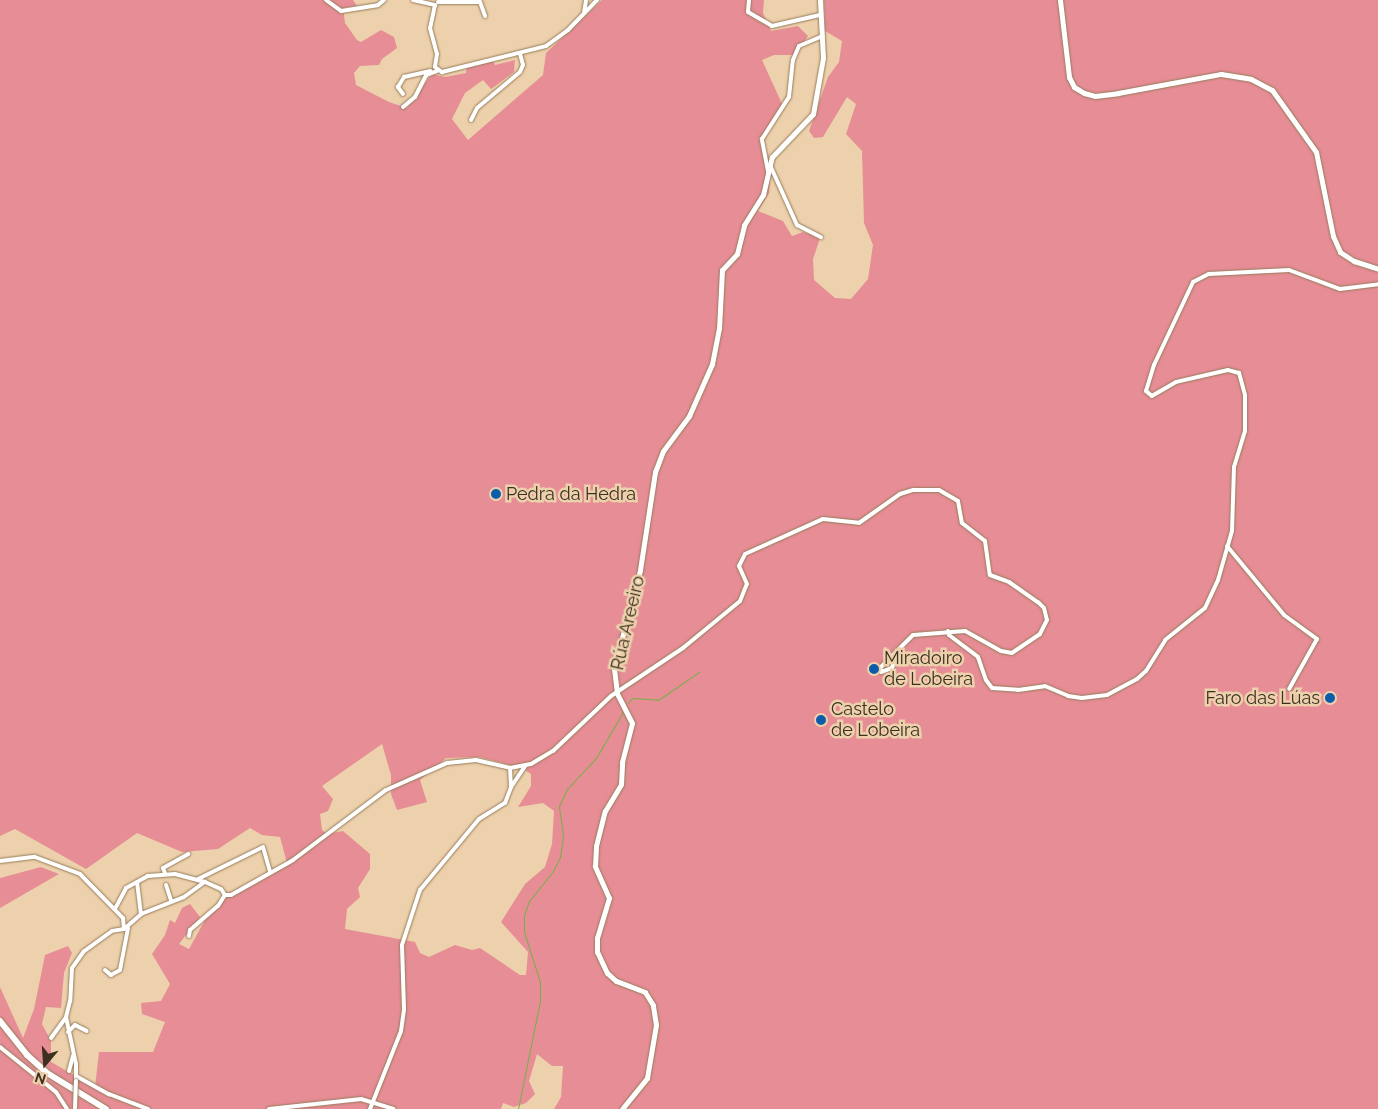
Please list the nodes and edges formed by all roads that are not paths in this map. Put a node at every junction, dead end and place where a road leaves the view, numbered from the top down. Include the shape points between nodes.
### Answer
1 (326, 0) edge
2 (384, 0) edge
3 (413, 0) edge
4 (586, 0) edge
5 (597, 0) edge
6 (749, 0) edge
7 (820, 0) edge
8 (1060, 0) edge
9 (437, 2) edge
10 (584, 12) junction
11 (820, 15) junction
12 (485, 16) dead end
13 (820, 37) junction
14 (520, 54) junction
15 (430, 71) junction
16 (437, 71) junction
17 (403, 94) dead end
18 (403, 107) dead end
19 (471, 120) dead end
20 (770, 163) junction
21 (768, 171) junction
22 (821, 237) dead end
23 (1378, 268) edge
24 (1378, 284) edge
25 (1227, 546) junction
26 (948, 631) junction
27 (898, 651) junction
28 (1289, 689) dead end
29 (617, 693) junction
30 (525, 766) junction
31 (510, 768) junction
32 (512, 787) junction
33 (188, 854) dead end
34 (0, 861) edge
35 (270, 872) junction
36 (165, 873) junction
37 (198, 879) junction
38 (137, 881) junction
39 (205, 882) junction
40 (166, 885) dead end
41 (225, 895) junction
42 (171, 900) junction
43 (116, 907) junction
44 (141, 914) junction
45 (126, 928) junction
46 (189, 936) dead end
47 (105, 970) dead end
48 (66, 1017) junction
49 (0, 1021) edge
50 (87, 1031) dead end
51 (68, 1032) junction
52 (51, 1038) dead end
53 (0, 1047) edge
54 (73, 1055) junction
55 (69, 1071) dead end
56 (76, 1079) junction
57 (372, 1102) junction
58 (67, 1109) edge
59 (75, 1109) edge
60 (106, 1109) edge
61 (148, 1109) edge
62 (269, 1109) edge
63 (370, 1109) edge
64 (394, 1109) edge
65 (622, 1109) edge

1 - 2 street via 340,11 378,5
3 - 9 street
4 - 10 street
5 - 10 street
6 - 11 street via 748,12 772,26
7 - 11 street, Rúa Areeiro
8 - 23 street via 1069,76 1074,87 1084,93 1095,96 1118,93 1222,74 1251,79 1272,90 1316,152 1333,236 1340,252 1354,261
9 - 12 street via 480,2
9 - 16 street via 430,28 437,54
10 - 14 street via 546,46
11 - 13 street, Rúa Areeiro
13 - 20 street, Rúa Areeiro via 823,58 813,114 796,135 776,150
13 - 21 street, Rúa Areeiro via 799,46 793,60 789,97 762,140
14 - 16 street via 450,72
14 - 19 street via 523,65 520,72 477,108
15 - 16 street
15 - 17 street via 404,77 398,87
15 - 18 street via 415,96
20 - 21 street, Rúa Areeiro
20 - 22 street via 797,225
21 - 29 street, Rúa Areeiro via 766,188 744,225 737,254 722,270 719,329 712,364 689,416 663,451 656,472 640,570 614,668
24 - 25 street via 1340,289 1289,270 1209,274 1193,282 1154,365 1146,391 1152,396 1176,382 1228,370 1239,373 1245,395 1245,431 1234,467 1232,531
25 - 26 street via 1218,580 1205,608 1165,640 1146,671 1124,688 1108,694 1082,698 1045,686 1018,690 992,688 978,657
25 - 28 street via 1284,615 1318,639
26 - 27 street via 913,635
26 - 29 street via 965,631 1001,651 1012,653 1040,634 1046,615 1038,602 1009,582 990,575 985,541 962,523 956,498 939,490 913,490 886,502 859,523 823,519 745,554 739,566 747,584 740,601 684,648
27 - 27 street via 892,668 881,672 880,668
29 - 30 street via 553,751
29 - 65 street, Rúa Areeiro via 632,723 622,762 621,784 605,811 596,846 595,866 609,898 597,938 597,952 607,973 616,981 645,992 653,1005 656,1025 647,1078
30 - 31 street
30 - 32 street
31 - 32 street
31 - 35 street via 476,760 446,763 386,790 296,858
32 - 57 street via 505,803 479,819 420,890 402,945 403,1022
33 - 36 street via 163,868
34 - 43 street via 35,857 80,874
35 - 37 street via 263,847
35 - 41 street via 231,895
36 - 37 street
36 - 38 street
37 - 39 street
38 - 43 street via 126,888
38 - 44 street
39 - 41 street via 221,889
39 - 42 street via 184,897
40 - 42 street
41 - 46 street via 218,906 190,930
42 - 44 street
43 - 45 street
44 - 45 street
45 - 47 street via 120,970 111,975
45 - 48 street via 112,931 76,960 69,982 70,1000
48 - 51 street
48 - 52 street
49 - 60 highway via 47,1074
50 - 51 street via 75,1025
51 - 54 street
53 - 58 street via 56,1092
54 - 55 street
54 - 56 street
56 - 59 street, bridge
56 - 61 street
57 - 62 street via 351,1099
57 - 63 street
57 - 64 street

